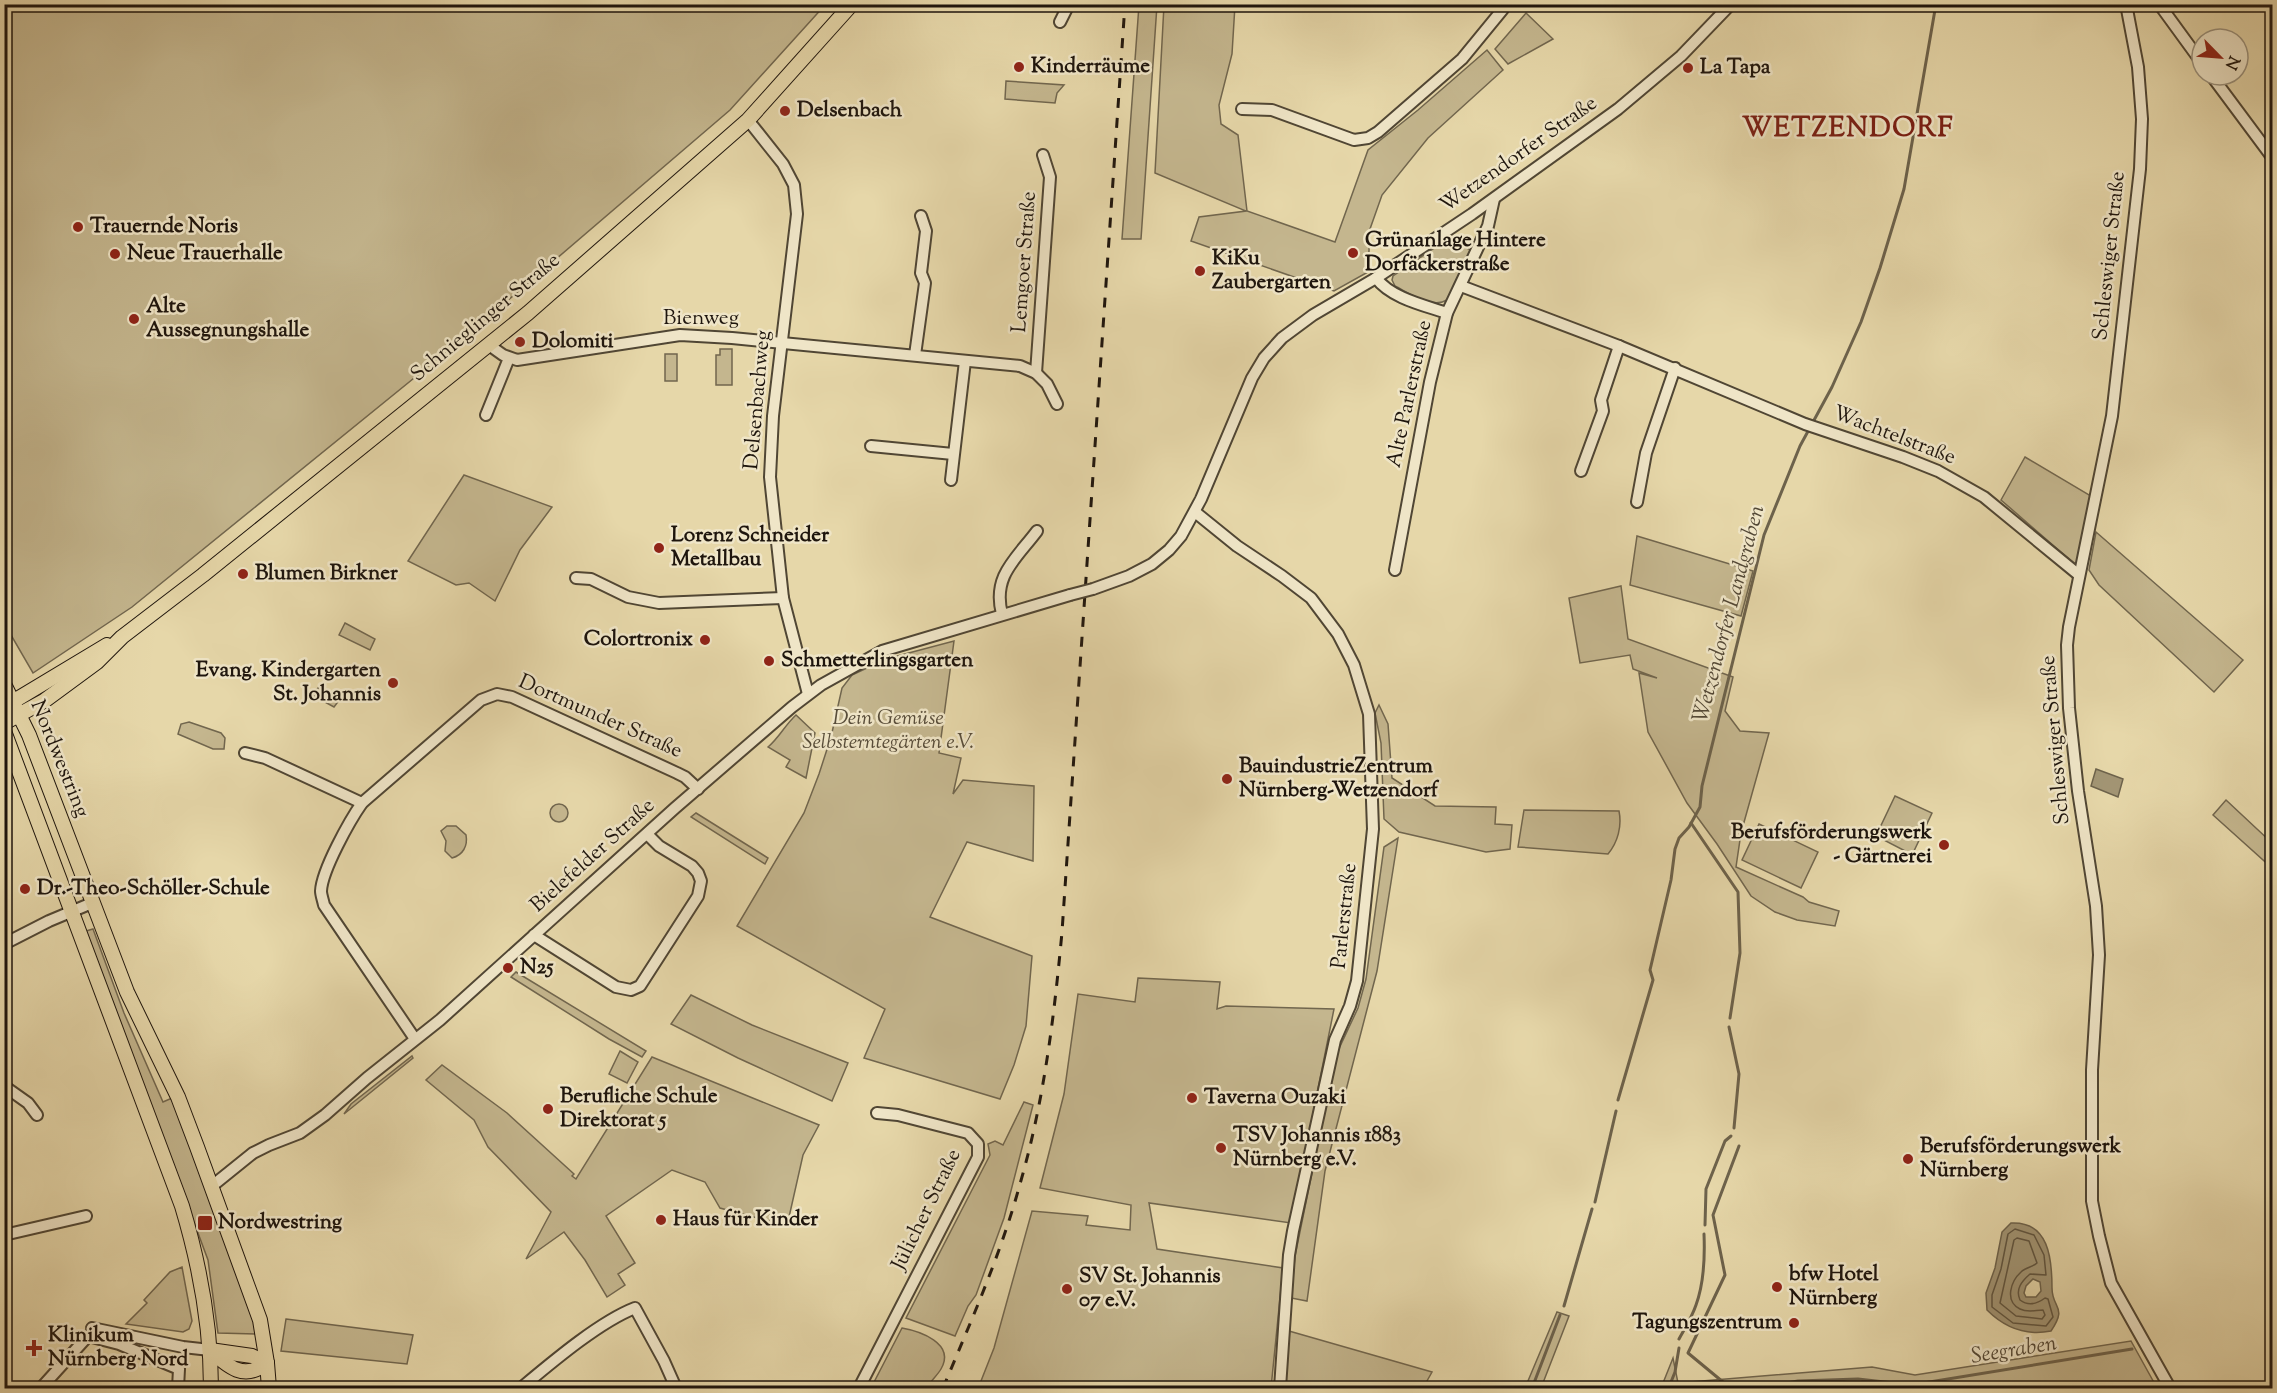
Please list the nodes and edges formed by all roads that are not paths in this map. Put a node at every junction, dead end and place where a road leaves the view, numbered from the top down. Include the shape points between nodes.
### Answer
1 (852, 4) edge
2 (1069, 4) edge
3 (1504, 4) edge
4 (1731, 4) edge
5 (2126, 4) edge
6 (2159, 4) edge
7 (1060, 22) dead end
8 (2190, 47) edge
9 (2220, 87) edge
10 (1242, 109) dead end
11 (748, 120) junction
12 (1043, 155) dead end
13 (2272, 158) edge
14 (1494, 199) junction
15 (921, 216) dead end
16 (1376, 278) junction
17 (1461, 286) junction
18 (1447, 313) junction
19 (781, 343) junction
20 (489, 345) junction
21 (1619, 346) junction
22 (915, 355) junction
23 (509, 358) junction
24 (965, 361) junction
25 (1675, 368) junction
26 (1036, 373) junction
27 (1057, 404) dead end
28 (486, 415) dead end
29 (871, 446) dead end
30 (953, 454) junction
31 (1581, 471) dead end
32 (951, 480) dead end
33 (1637, 502) dead end
34 (1195, 512) junction
35 (1037, 531) dead end
36 (1395, 570) dead end
37 (2079, 575) junction
38 (576, 578) dead end
39 (783, 598) junction
40 (1030, 607) joint
41 (1002, 614) junction
42 (122, 637) junction
43 (4, 684) edge
44 (808, 694) junction
45 (9, 704) edge
46 (20, 715) junction
47 (4, 723) edge
48 (4, 731) edge
49 (245, 753) dead end
50 (4, 757) edge
51 (18, 765) junction
52 (698, 789) junction
53 (362, 803) junction
54 (647, 834) junction
55 (92, 903) junction
56 (73, 910) junction
57 (534, 935) junction
58 (4, 944) edge
59 (415, 1039) junction
60 (4, 1086) edge
61 (877, 1113) dead end
62 (37, 1115) dead end
63 (212, 1186) junction
64 (86, 1216) dead end
65 (4, 1235) edge
66 (90, 1332) junction
67 (210, 1350) junction
68 (267, 1363) junction
69 (41, 1389) edge
70 (178, 1389) edge
71 (211, 1389) edge
72 (269, 1389) edge
73 (521, 1389) edge
74 (676, 1389) edge
75 (859, 1389) edge
76 (1280, 1389) edge
77 (2170, 1389) edge

1 - 11 main road, Schnieglinger Straße
2 - 7 street
3 - 10 street via 1462,59 1368,138 1354,140 1272,111
4 - 14 street, Wetzendorfer Straße via 1649,85
5 - 37 street, Schleswiger Straße via 2138,67 2140,169 2112,416
6 - 8 street
9 - 13 street
11 - 19 street, Delsenbachweg via 783,164 794,185 797,214
11 - 20 main road, Schnieglinger Straße
12 - 26 street, Lemgoer Straße via 1050,177
14 - 16 street, Wetzendorfer Straße
14 - 17 street, Alte Parlerstraße via 1488,226
15 - 22 street via 926,231 921,273 925,283
16 - 18 street via 1394,293
16 - 34 street, Wetzendorfer Straße via 1291,330 1264,358
17 - 18 street, Alte Parlerstraße
17 - 21 street, Wachtelstraße
18 - 36 street, Alte Parlerstraße
19 - 22 street, Bienweg
19 - 23 street, Bienweg via 680,335 525,359
19 - 39 street, Delsenbachweg via 770,477
20 - 23 street
20 - 42 main road, Schnieglinger Straße
21 - 25 street, Wachtelstraße
21 - 31 street
22 - 24 street, Bienweg
23 - 28 street
24 - 26 street, Bienweg via 1020,366
24 - 30 street
25 - 33 street via 1646,453
25 - 37 street, Wachtelstraße via 1805,424 1903,457 1967,486
26 - 27 street
29 - 30 street
30 - 32 street
34 - 40 street, Wetzendorfer Straße, bridge via 1175,544 1152,564 1093,589
34 - 76 street, Parlerstraße via 1311,598 1338,634 1354,665 1369,714 1373,829 1357,981 1335,1040 1293,1231
35 - 41 street via 1009,565 1001,583 998,599
37 - 77 street, Schleswiger Straße via 2067,661 2073,744 2096,906 2092,1201 2112,1283
38 - 39 street via 591,579 628,597 659,603
39 - 44 street, Delsenbachweg
40 - 41 street, Bielefelder Straße
41 - 44 street, Bielefelder Straße via 882,651
42 - 45 main road, Schnieglinger Straße
42 - 46 main road, Schnieglinger Straße via 93,665
43 - 45 main road, Nordwestring
44 - 52 street, Bielefelder Straße
45 - 46 main road, Nordwestring
46 - 47 main road, Schnieglinger Straße
46 - 55 main road, Nordwestring
48 - 51 main road, Nordwestring
49 - 53 street via 265,758
50 - 51 main road
51 - 56 main road, Nordwestring
52 - 53 street, Dortmunder Straße via 677,772 512,697 497,694 481,700
52 - 54 street, Bielefelder Straße
53 - 59 street, Dortmunder Straße via 323,879 324,905
54 - 57 street, Bielefelder Straße
54 - 57 street via 692,866 701,881 698,896 640,986 632,990 616,987
55 - 56 street
55 - 63 main road, Nordwestring
56 - 58 street
56 - 67 main road, Nordwestring via 182,1206 199,1272
57 - 59 street, Bielefelder Straße
59 - 63 street, Bielefelder Straße via 308,1128 262,1148
60 - 62 street via 28,1103
61 - 75 street, Jülicher Straße via 968,1133 978,1144 978,1156
63 - 68 main road, Nordwestring via 254,1300
64 - 65 street
66 - 67 street
66 - 69 street
66 - 70 street via 179,1369
67 - 68 main road via 241,1371 253,1371
67 - 71 main road, Nordwestring
68 - 72 main road, Nordwestring
73 - 74 street via 620,1314 635,1308

